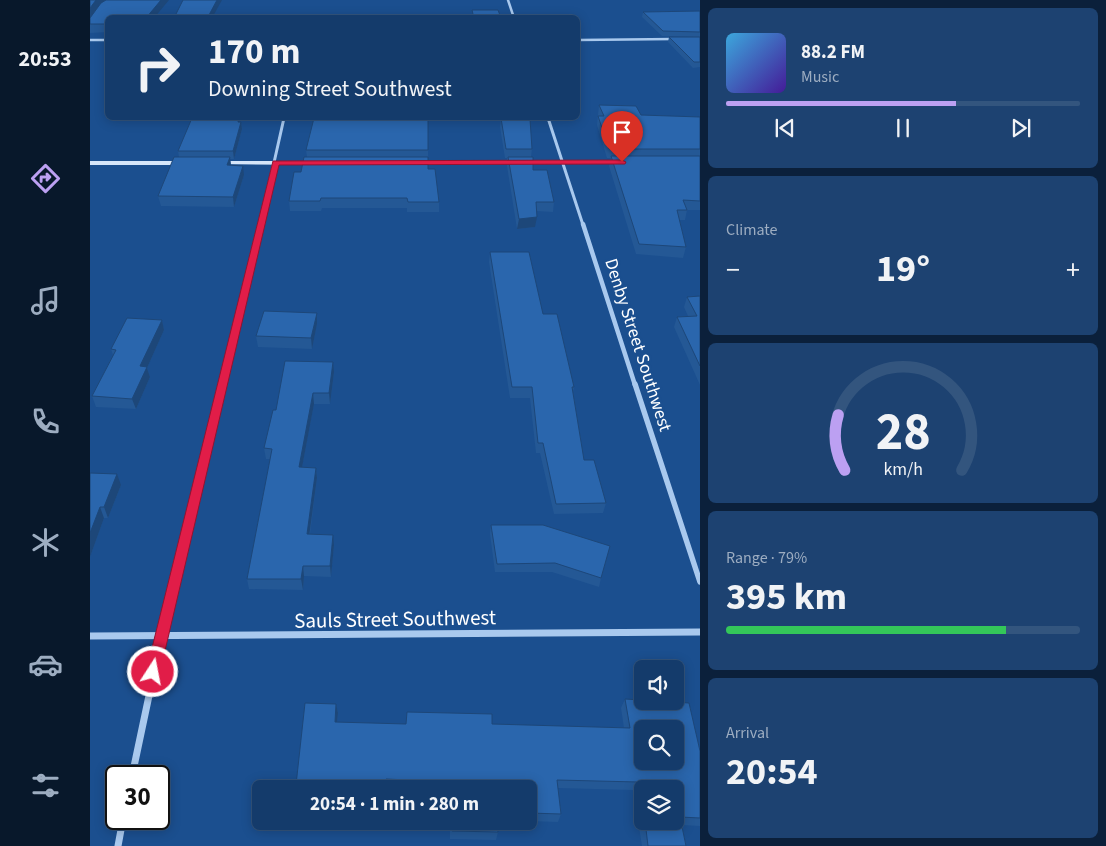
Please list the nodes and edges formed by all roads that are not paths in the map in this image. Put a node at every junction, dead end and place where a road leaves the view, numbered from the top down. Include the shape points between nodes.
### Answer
1 (508, 0) edge
2 (513, 15) edge
3 (677, 39) edge
4 (90, 40) edge
5 (105, 40) edge
6 (580, 40) edge
7 (284, 120) edge
8 (549, 120) edge
9 (564, 162) junction
10 (632, 162) edge
11 (90, 163) edge
12 (188, 163) edge
13 (207, 163) edge
14 (275, 163) junction
15 (325, 163) edge
16 (405, 163) edge
17 (700, 582) edge
18 (700, 632) edge
19 (90, 636) edge
20 (160, 637) junction
21 (134, 765) edge
22 (121, 830) edge
23 (118, 846) edge

1 - 2 street
3 - 6 street
4 - 5 street
7 - 14 street
8 - 9 street, Denby Street Southwest
9 - 10 street
9 - 16 street
9 - 17 street, Denby Street Southwest
11 - 12 street
13 - 14 street
14 - 15 street
14 - 20 street
18 - 20 street, Sauls Street Southwest
19 - 20 street, Sauls Street Southwest
20 - 21 street
22 - 23 street

